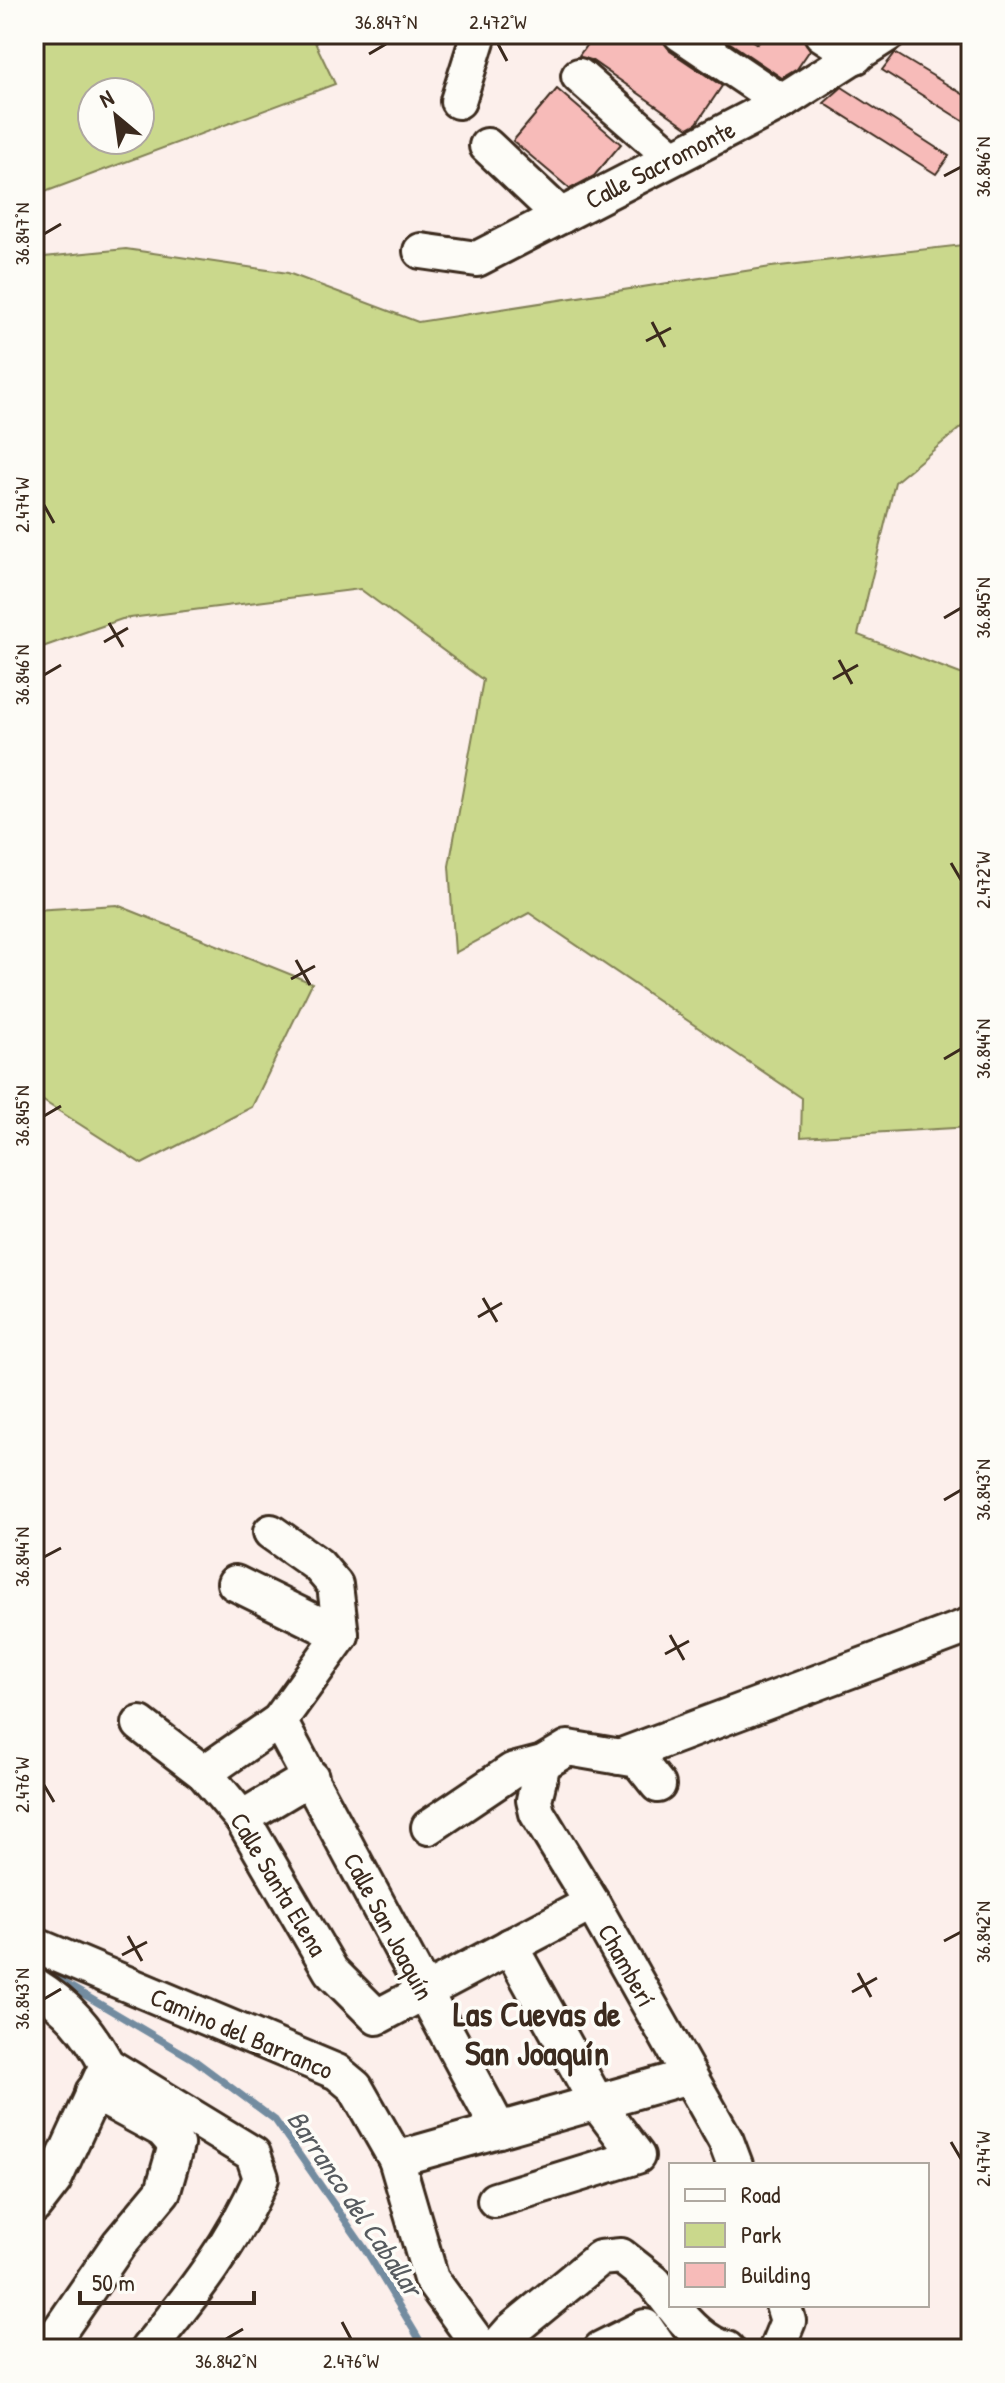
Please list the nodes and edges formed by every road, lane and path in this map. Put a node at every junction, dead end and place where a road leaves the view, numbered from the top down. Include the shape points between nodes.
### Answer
1 (479, 34) edge
2 (681, 34) edge
3 (822, 34) edge
4 (888, 34) edge
5 (856, 56) junction
6 (579, 76) dead end
7 (458, 101) dead end
8 (782, 102) junction
9 (487, 146) dead end
10 (671, 156) junction
11 (561, 216) junction
12 (421, 251) dead end
13 (271, 1532) dead end
14 (235, 1583) dead end
15 (971, 1625) edge
16 (341, 1635) junction
17 (279, 1721) junction
18 (140, 1724) dead end
19 (619, 1757) junction
20 (543, 1763) junction
21 (204, 1773) junction
22 (311, 1777) junction
23 (658, 1785) dead end
24 (242, 1818) junction
25 (429, 1827) dead end
26 (592, 1903) junction
27 (34, 1945) edge
28 (510, 1946) junction
29 (34, 1985) edge
30 (424, 1993) junction
31 (689, 2076) junction
32 (100, 2079) junction
33 (597, 2103) junction
34 (499, 2130) junction
35 (396, 2159) junction
36 (734, 2163) edge
37 (495, 2200) dead end
38 (34, 2206) edge
39 (669, 2304) edge
40 (784, 2307) edge
41 (680, 2320) edge
42 (777, 2348) edge
43 (47, 2349) edge
44 (148, 2349) edge
45 (482, 2349) edge
46 (495, 2349) edge
47 (603, 2349) edge
48 (660, 2349) edge
49 (727, 2349) edge
50 (769, 2349) edge

1 - 7 street
2 - 8 street
3 - 5 street
4 - 5 street, Calle Sacromonte
5 - 8 street, Calle Sacromonte
6 - 10 street
8 - 10 street, Calle Sacromonte
9 - 11 street
10 - 11 street, Calle Sacromonte
11 - 12 street, Calle Sacromonte via 477,259
13 - 16 street via 318,1565 335,1585
14 - 16 street
15 - 19 street
16 - 17 street
17 - 21 street
17 - 22 street, Calle San Joaquín
18 - 21 street, Calle Santa Elena
19 - 20 street via 568,1748
19 - 23 street via 638,1760
20 - 25 street via 512,1771
20 - 26 street, Chamberí via 534,1800 537,1813
21 - 24 street, Calle Santa Elena
22 - 24 street
22 - 30 street, Calle San Joaquín
24 - 30 street, Calle Santa Elena via 331,1971 377,2017
26 - 28 street
26 - 31 street, Chamberí
27 - 35 street, Camino del Barranco via 337,2072 355,2087
28 - 30 street
28 - 33 street
29 - 32 street via 59,2000 88,2030
30 - 34 street, Calle San Joaquín
31 - 33 street
31 - 36 street, Chamberí
32 - 38 street via 54,2180
32 - 43 street via 176,2145 163,2191 119,2244
32 - 44 street via 253,2154 261,2178 247,2213 201,2284
33 - 34 street
33 - 37 street via 637,2156
34 - 35 street
35 - 45 street, Camino del Barranco via 431,2279
39 - 46 street via 654,2282 621,2256 600,2258
40 - 42 street via 788,2321
41 - 49 street
42 - 50 street
47 - 48 street via 645,2327

